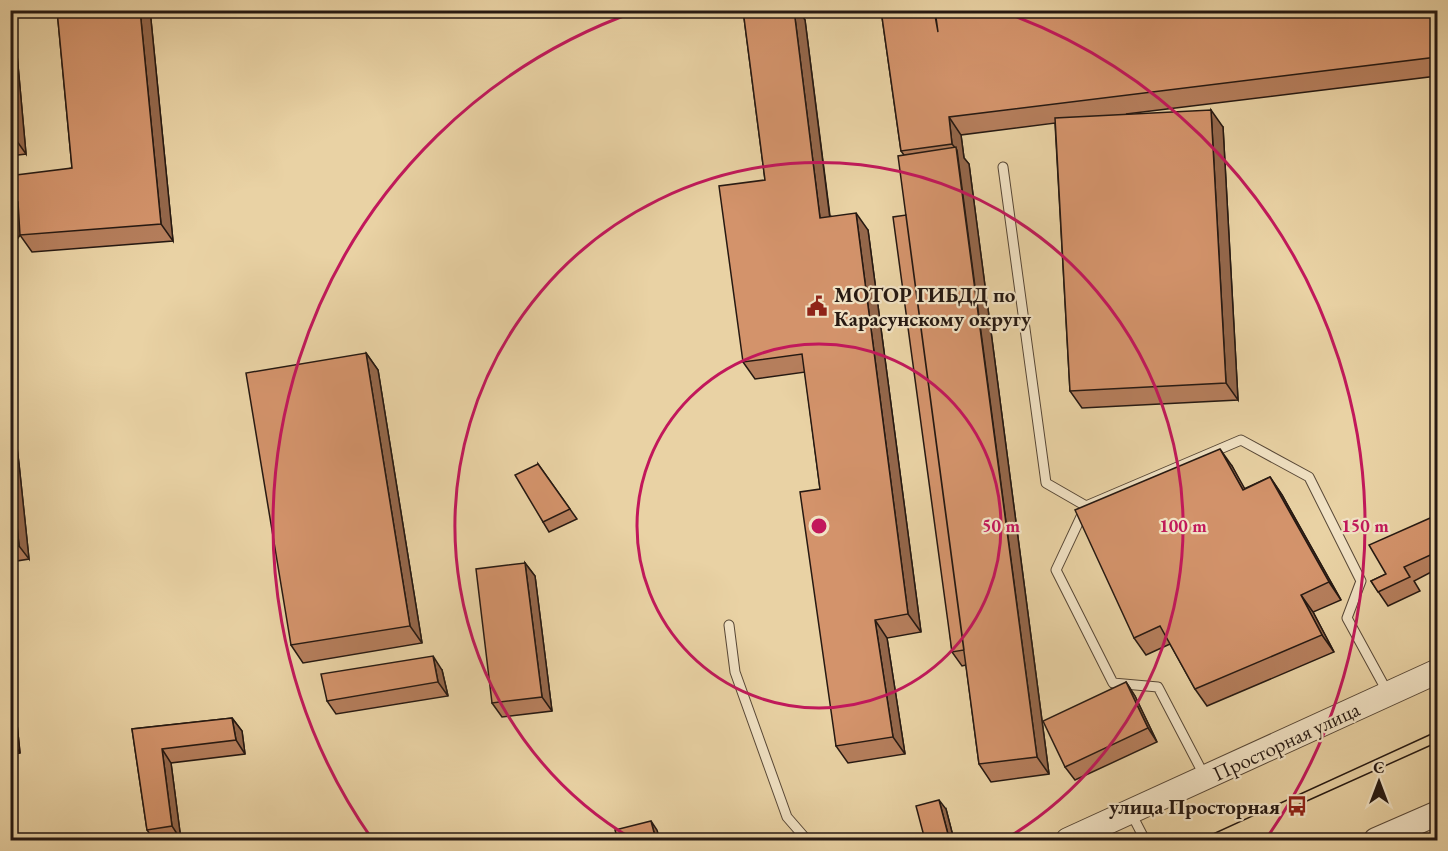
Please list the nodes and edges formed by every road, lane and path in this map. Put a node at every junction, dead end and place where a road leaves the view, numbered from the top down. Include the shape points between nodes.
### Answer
1 (1003, 166) dead end
2 (1086, 506) junction
3 (729, 625) dead end
4 (1437, 670) edge
5 (1388, 693) junction
6 (1205, 778) junction
7 (1130, 812) junction
8 (1437, 813) edge
9 (807, 840) edge
10 (1068, 840) edge
11 (1145, 840) edge
12 (1376, 840) edge

1 - 2 lane via 1046,483
2 - 5 lane via 1241,440 1309,477 1361,580 1347,618
2 - 6 lane via 1056,570 1113,683 1158,687
3 - 9 lane via 735,672 787,817
4 - 5 street, Просторная улица
5 - 6 street, Просторная улица
6 - 7 street, Просторная улица
7 - 10 street, Просторная улица
7 - 11 lane
8 - 12 street

